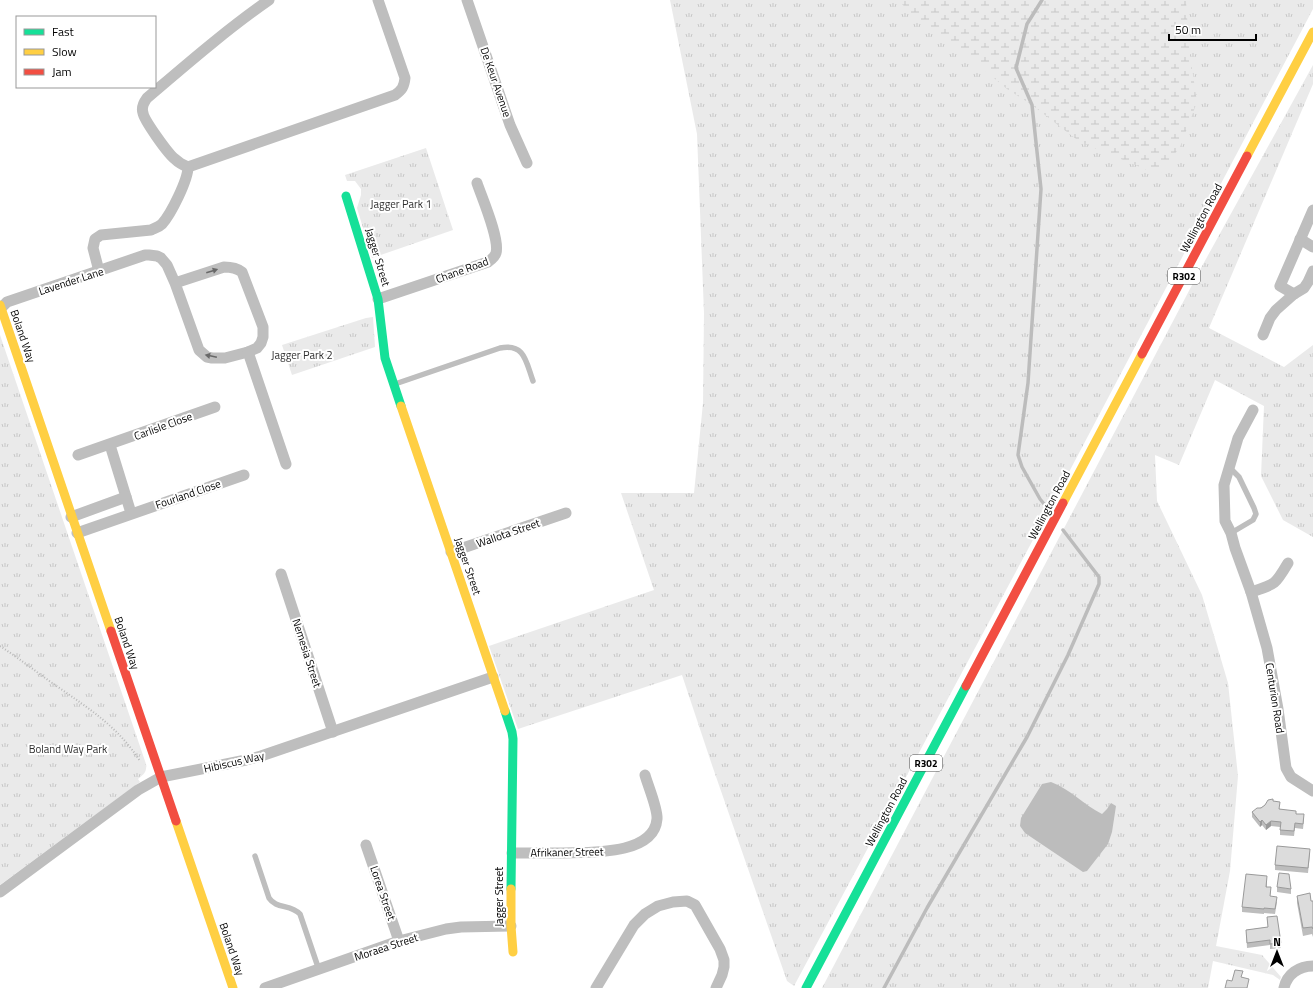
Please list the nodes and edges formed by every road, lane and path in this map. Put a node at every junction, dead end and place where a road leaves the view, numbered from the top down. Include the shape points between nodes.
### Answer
1 (269, 0) edge
2 (378, 0) edge
3 (468, 0) edge
4 (1313, 32) edge
5 (527, 163) dead end
6 (188, 167) junction
7 (477, 183) dead end
8 (346, 196) dead end
9 (1313, 210) edge
10 (1300, 239) junction
11 (1313, 247) edge
12 (99, 271) junction
13 (1313, 271) edge
14 (175, 283) junction
15 (1294, 294) junction
16 (378, 299) junction
17 (0, 307) edge
18 (1263, 335) dead end
19 (248, 352) junction
20 (533, 381) dead end
21 (393, 384) junction
22 (216, 407) dead end
23 (1253, 410) dead end
24 (110, 445) junction
25 (78, 455) dead end
26 (286, 464) dead end
27 (1230, 468) junction
28 (244, 475) dead end
29 (126, 497) junction
30 (131, 513) junction
31 (566, 513) dead end
32 (71, 517) junction
33 (77, 533) junction
34 (1231, 533) junction
35 (451, 552) junction
36 (1288, 563) dead end
37 (282, 574) dead end
38 (1251, 592) junction
39 (0, 646) edge
40 (493, 677) junction
41 (333, 732) junction
42 (144, 766) dead end
43 (645, 775) dead end
44 (161, 777) junction
45 (1313, 791) edge
46 (366, 845) dead end
47 (512, 853) junction
48 (255, 856) dead end
49 (0, 892) edge
50 (511, 926) junction
51 (400, 941) junction
52 (513, 952) dead end
53 (1313, 966) edge
54 (318, 970) junction
55 (233, 988) edge
56 (264, 988) edge
57 (596, 988) edge
58 (716, 988) edge
59 (806, 988) edge
60 (1284, 988) edge

1 - 6 street via 210,45 144,102 143,113 160,142 174,159
2 - 6 street via 405,78 401,91
3 - 5 street, De Keur Avenue via 510,125
4 - 59 street, Wellington Road / R302
6 - 12 street via 185,184 161,224 151,230 103,234 95,239 93,248
7 - 16 street, Chane Road via 495,237 497,252 492,259
8 - 16 street, Jagger Street
9 - 10 street
10 - 11 street
10 - 15 street via 1280,286
12 - 14 street, Lavender Lane via 142,256 154,255 167,265
12 - 17 street, Lavender Lane via 7,302
13 - 15 street via 1304,288
19 -> 14 street via 225,358 212,358 203,354 199,350
14 -> 19 street via 224,268 231,267 242,272 263,327 261,342
15 - 18 street via 1276,310
16 - 21 street, Jagger Street via 384,358
17 - 32 street, Boland Way
19 - 26 street
20 - 21 lane via 524,357 517,348 511,346
21 - 35 street, Jagger Street
22 - 24 street, Carlisle Close
23 - 27 street, Centurion Road via 1238,438
24 - 25 street, Carlisle Close
24 - 29 street
27 - 34 street, Centurion Road via 1224,485 1224,516
27 - 34 lane via 1239,477 1256,514 1253,520
28 - 30 street, Fourland Close
29 - 30 street
29 - 32 street
30 - 33 street, Fourland Close
31 - 35 street, Wallota Street
32 - 33 street, Boland Way
33 - 44 street, Boland Way
34 - 38 street, Centurion Road
35 - 40 street, Jagger Street
36 - 38 street via 1274,584
37 - 41 street, Nemesia Street
38 - 45 street, Centurion Road via 1267,648 1286,768 1291,777
39 - 42 path via 108,723 132,748
40 - 41 street, Hibiscus Way
40 - 47 street, Jagger Street via 513,739
41 - 44 street, Hibiscus Way via 246,760
43 - 47 street, Afrikaner Street via 658,820 646,839 634,845 597,852
44 - 49 street, Hibiscus Way via 138,790
44 - 55 street, Boland Way
46 - 51 street, Lorea Street
47 - 50 street, Jagger Street
48 - 54 lane via 271,901 294,909 300,914
50 - 51 street, Moraea Street via 446,929
50 - 52 street, Jagger Street
51 - 54 street, Moraea Street
53 - 60 street via 1295,971 1288,978
54 - 56 street, Moraea Street
57 - 58 street via 634,925 645,914 658,906 687,901 695,906 724,960 722,975

